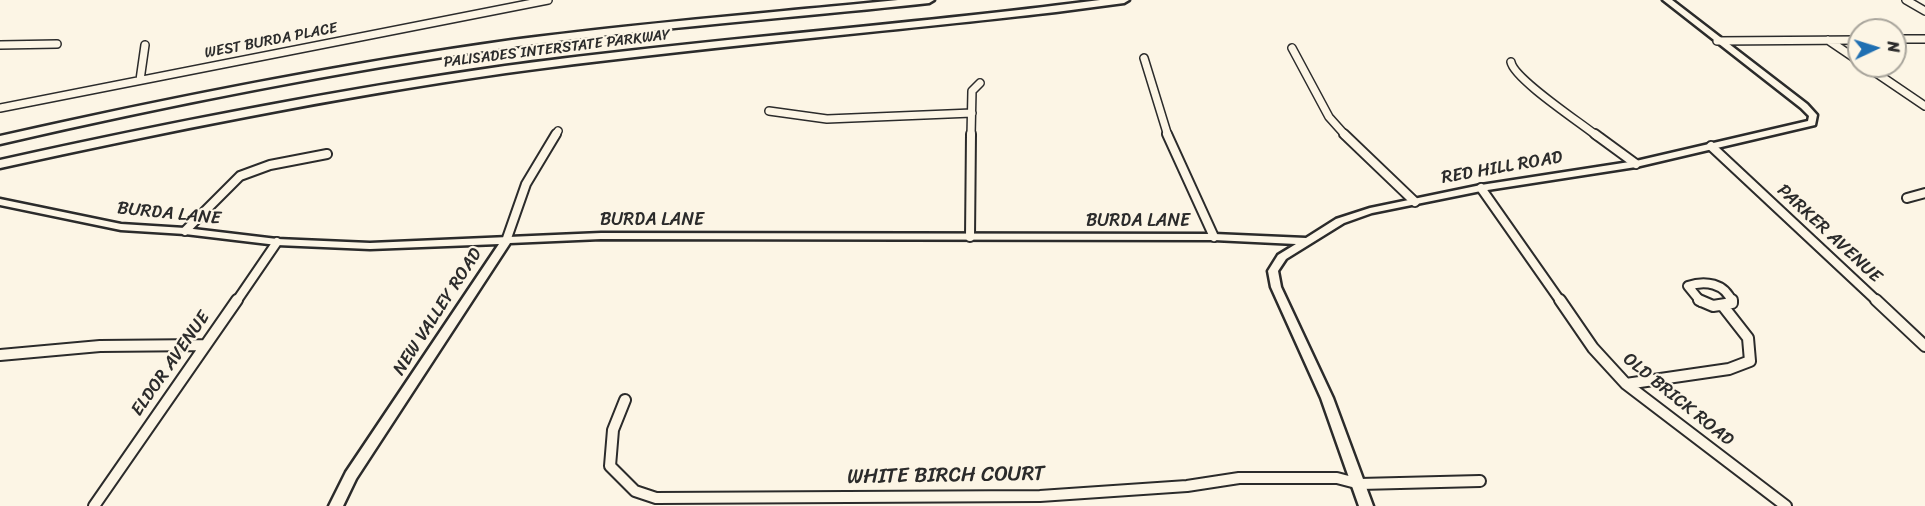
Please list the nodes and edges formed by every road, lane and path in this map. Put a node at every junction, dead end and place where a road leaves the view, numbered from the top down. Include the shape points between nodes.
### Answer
1 (548, 0) edge
2 (928, 0) edge
3 (1124, 0) edge
4 (1667, 0) edge
5 (1906, 0) edge
6 (1925, 11) edge
7 (1907, 39) edge
8 (1925, 39) edge
9 (1828, 40) junction
10 (1847, 40) edge
11 (1717, 41) junction
12 (57, 44) dead end
13 (0, 45) edge
14 (145, 45) dead end
15 (1292, 48) dead end
16 (1847, 53) edge
17 (1144, 58) dead end
18 (1511, 62) dead end
19 (1884, 78) edge
20 (140, 80) junction
21 (980, 83) dead end
22 (1925, 106) edge
23 (0, 108) edge
24 (769, 111) dead end
25 (972, 112) junction
26 (558, 131) dead end
27 (0, 140) edge
28 (1711, 146) junction
29 (327, 154) dead end
30 (0, 164) edge
31 (1636, 164) junction
32 (1481, 188) junction
33 (1925, 193) edge
34 (1907, 198) dead end
35 (0, 202) edge
36 (1416, 202) junction
37 (185, 231) junction
38 (970, 237) junction
39 (1214, 237) junction
40 (506, 241) junction
41 (1309, 241) junction
42 (277, 242) junction
43 (1723, 306) junction
44 (204, 345) junction
45 (1925, 346) edge
46 (0, 355) edge
47 (1626, 384) junction
48 (625, 400) dead end
49 (1480, 481) dead end
50 (1360, 484) junction
51 (94, 506) edge
52 (336, 506) edge
53 (1366, 506) edge
54 (1786, 506) edge

1 - 20 street, WEST BURDA PLACE
2 - 27 highway, PALISADES INTERSTATE PARKWAY via 630,29 460,51 220,93
3 - 30 highway, PALISADES INTERSTATE PARKWAY via 500,70 247,112
4 - 11 street, RED HILL ROAD
5 - 6 street
7 - 8 street
9 - 10 street
9 - 11 street
9 - 16 street
11 - 28 street, RED HILL ROAD via 1813,115 1812,123 1796,128
12 - 13 street
14 - 20 street
15 - 36 street via 1329,117
17 - 39 street via 1169,139
18 - 31 street via 1512,68 1537,91
19 - 22 street
20 - 23 street, WEST BURDA PLACE
21 - 25 street via 972,91
24 - 25 street via 827,119
25 - 38 street
26 - 40 street, NEW VALLEY ROAD via 526,184
28 - 31 street, RED HILL ROAD
28 - 45 street, PARKER AVENUE
29 - 37 street via 270,165 240,176
31 - 32 street, RED HILL ROAD
32 - 36 street, RED HILL ROAD
32 - 47 street, OLD BRICK ROAD via 1593,348
33 - 34 street
35 - 37 street, BURDA LANE via 121,227
36 - 41 street, RED HILL ROAD via 1340,221
37 - 42 street, BURDA LANE
38 - 39 street, BURDA LANE
38 - 40 street, BURDA LANE via 601,236
39 - 41 street, BURDA LANE
40 - 42 street, BURDA LANE via 370,246
40 - 52 street, NEW VALLEY ROAD via 351,476
41 - 50 street, RED HILL ROAD via 1282,257 1273,271 1276,287 1314,367
42 - 44 street, ELDOR AVENUE
43 - 43 street via 1732,299 1721,287 1702,281 1688,286 1698,300
43 - 47 street via 1753,348 1750,361 1729,369
44 - 46 street via 100,346
44 - 51 street, ELDOR AVENUE
47 - 54 street, OLD BRICK ROAD
48 - 50 street, WHITE BIRCH COURT via 612,430 610,466 635,491 656,498 1040,496 1187,486 1239,478 1337,478
49 - 50 street, WHITE BIRCH COURT
50 - 53 street, RED HILL ROAD

